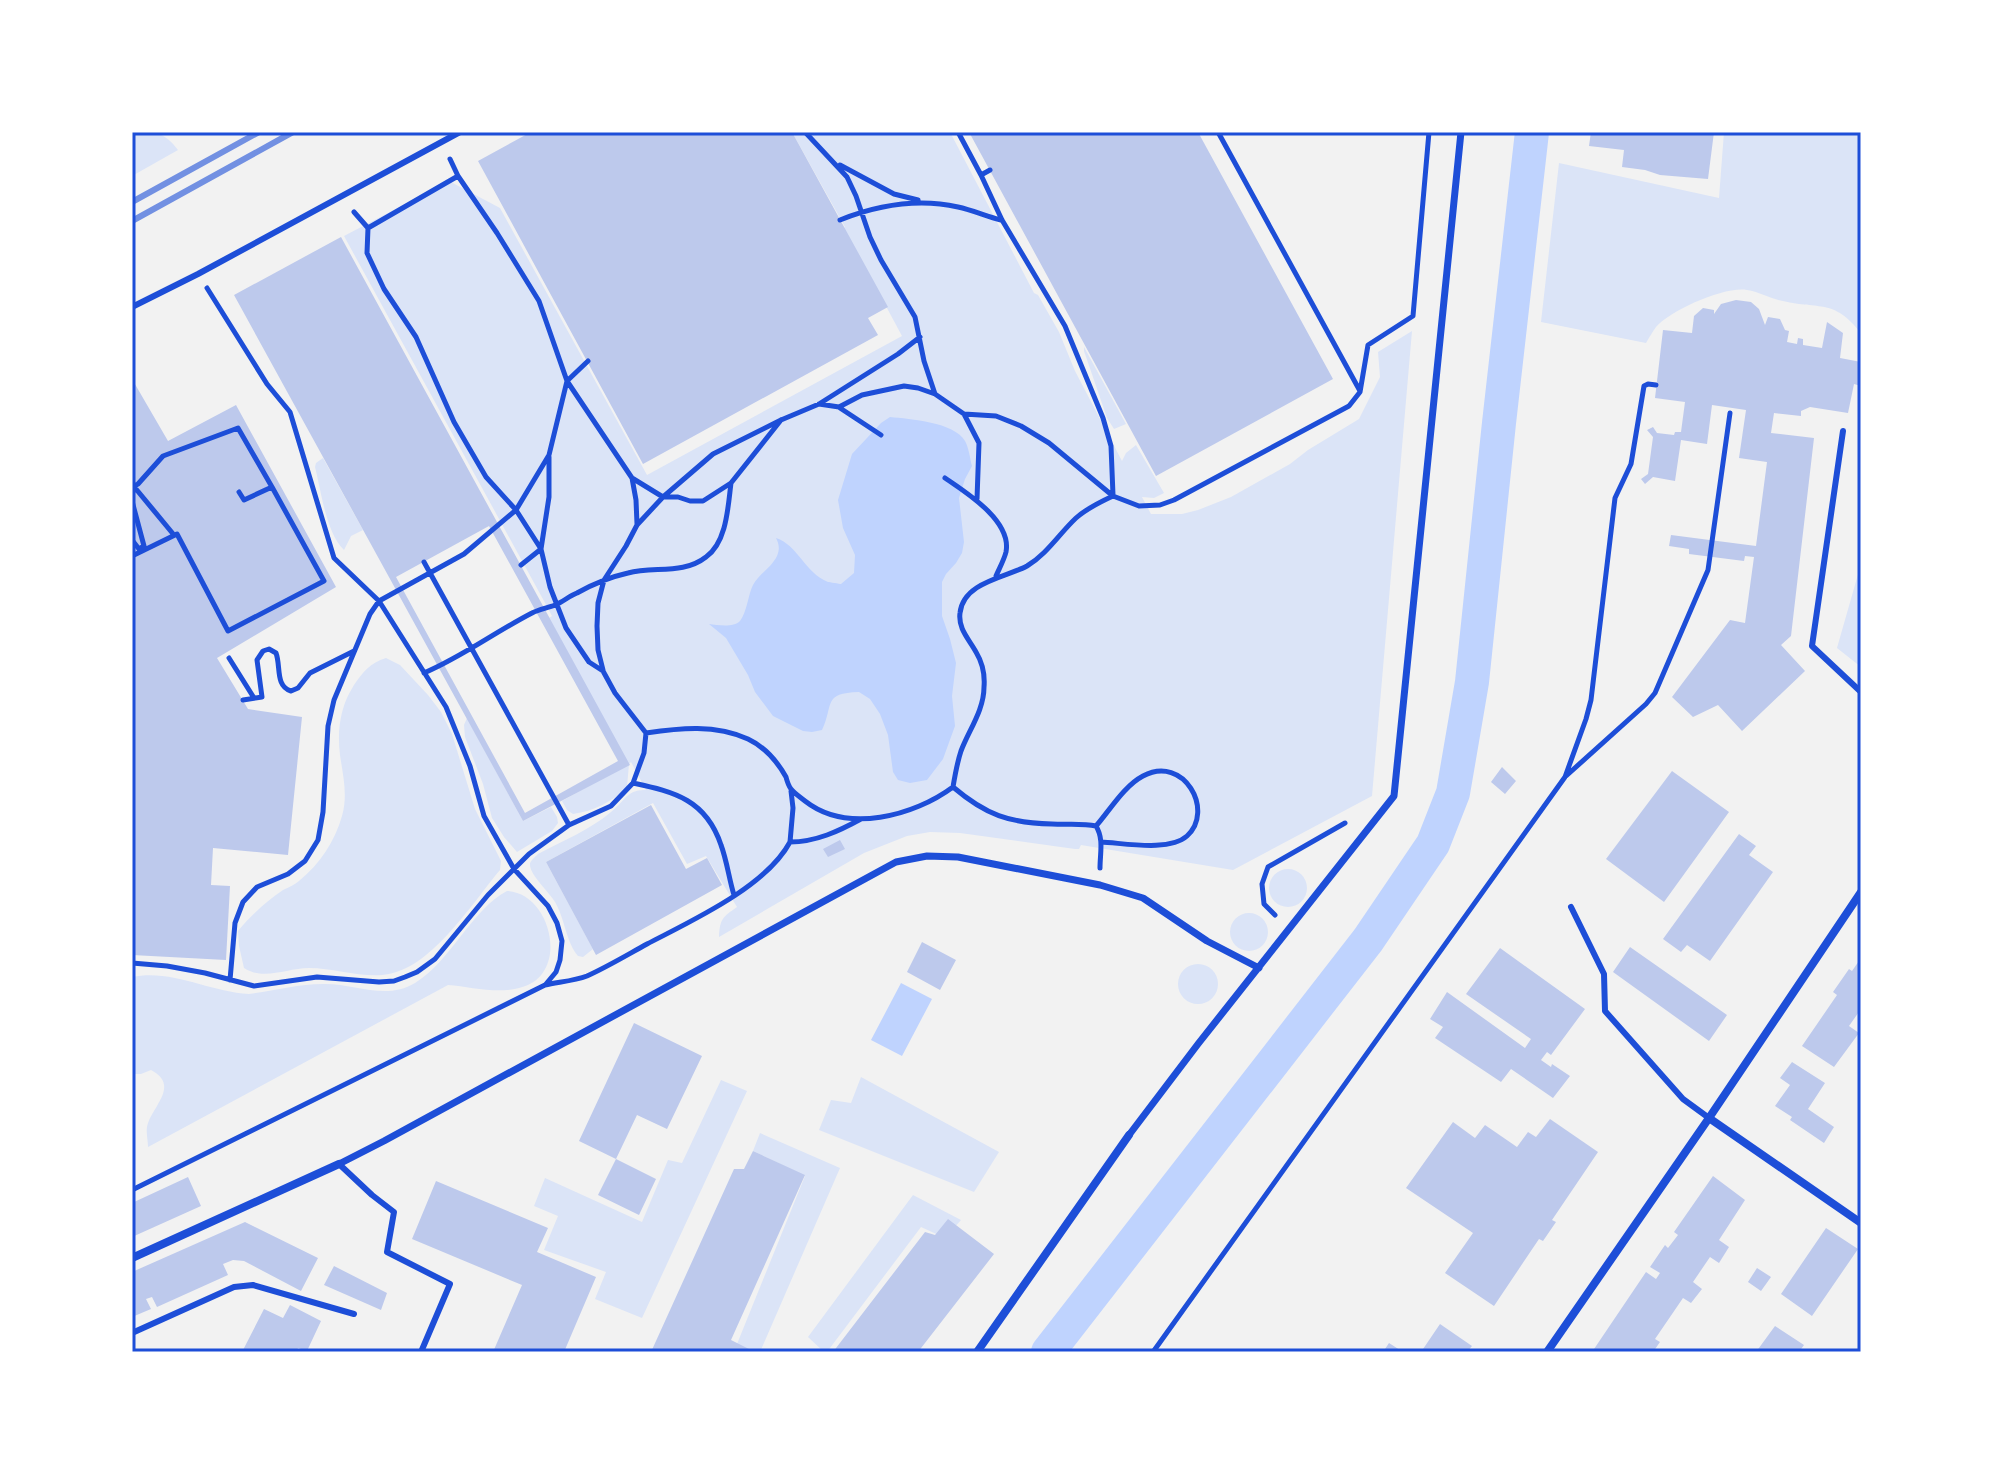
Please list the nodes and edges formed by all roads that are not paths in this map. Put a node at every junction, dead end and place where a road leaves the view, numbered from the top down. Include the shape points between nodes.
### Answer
1 (460, 132) edge
2 (1461, 132) edge
3 (132, 307) edge
4 (1843, 431) dead end
5 (1861, 692) edge
6 (1861, 892) edge
7 (1571, 907) dead end
8 (1259, 968) junction
9 (1709, 1118) junction
10 (1129, 1135) joint
11 (339, 1164) junction
12 (1861, 1223) edge
13 (132, 1258) edge
14 (354, 1314) dead end
15 (132, 1333) edge
16 (421, 1352) edge
17 (977, 1352) edge
18 (1547, 1352) edge

1 - 3 lane
2 - 8 street via 1394,796
4 - 5 lane via 1812,646
6 - 9 street
7 - 9 lane via 1604,974 1605,1011 1683,1099
8 - 10 street
8 - 11 street via 1143,898 1100,885 958,857 896,862
9 - 12 street
9 - 18 street
10 - 17 street
11 - 13 street
11 - 16 lane via 394,1212 387,1252 450,1284
14 - 15 lane via 253,1285 234,1287

